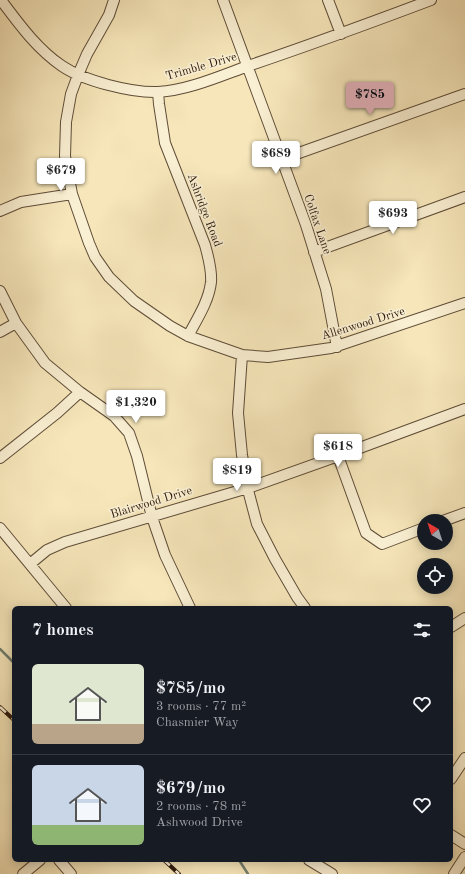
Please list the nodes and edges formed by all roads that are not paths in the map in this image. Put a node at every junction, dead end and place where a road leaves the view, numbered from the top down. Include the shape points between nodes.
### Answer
1 (0, 0) edge
2 (114, 0) edge
3 (223, 0) edge
4 (328, 0) edge
5 (431, 0) edge
6 (341, 34) junction
7 (248, 66) junction
8 (78, 75) junction
9 (158, 92) junction
10 (465, 94) edge
11 (282, 159) junction
12 (72, 194) junction
13 (465, 197) edge
14 (0, 211) edge
15 (314, 252) junction
16 (0, 290) edge
17 (465, 303) edge
18 (16, 323) junction
19 (0, 332) edge
20 (188, 336) junction
21 (337, 347) junction
22 (242, 355) junction
23 (80, 392) junction
24 (465, 409) edge
25 (338, 456) junction
26 (0, 458) edge
27 (248, 488) junction
28 (465, 513) edge
29 (152, 517) junction
30 (453, 518) edge
31 (0, 528) edge
32 (417, 531) edge
33 (30, 564) junction
34 (64, 606) edge
35 (189, 606) edge
36 (303, 606) edge
37 (465, 618) edge
38 (453, 626) edge
39 (465, 758) edge
40 (453, 776) edge
41 (453, 836) edge
42 (465, 844) edge
43 (465, 857) edge
44 (38, 862) edge
45 (61, 862) edge
46 (325, 864) edge
47 (23, 874) edge
48 (71, 874) edge
49 (332, 874) edge
50 (454, 874) edge

1 - 8 street, Trimble Drive via 48,54
2 - 8 street, Allenwood Drive via 109,16
3 - 7 street, Colfax Lane
4 - 6 street
5 - 6 street, Trimble Drive
6 - 7 street, Trimble Drive
7 - 9 street, Trimble Drive via 186,86
7 - 11 street, Colfax Lane
8 - 9 street, Trimble Drive via 117,87
8 - 12 street, Allenwood Drive via 71,94 66,122 66,156
9 - 20 street, Ashridge Road via 165,143 209,260 209,292
10 - 11 street
11 - 15 street, Colfax Lane
12 - 14 street via 21,202
12 - 20 street, Allenwood Drive via 88,243 109,277 134,301
13 - 15 street
15 - 21 street, Colfax Lane via 326,289
16 - 18 street
17 - 21 street, Allenwood Drive
18 - 19 street
18 - 23 street via 45,364
20 - 22 street, Allenwood Drive
21 - 22 street, Allenwood Drive via 268,357
22 - 27 street via 238,413
23 - 26 street
23 - 29 street via 114,416 129,434
24 - 25 street, Blairwood Drive
25 - 27 street, Blairwood Drive
25 - 32 street via 366,532 382,544
27 - 29 street, Blairwood Drive
27 - 36 street via 257,524 275,560
28 - 30 street
29 - 33 street, Blairwood Drive via 64,542
29 - 35 street via 165,555
31 - 33 street
33 - 34 street
37 - 38 street
39 - 40 street
41 - 42 street
43 - 50 street
44 - 47 street
45 - 48 street
46 - 49 street

